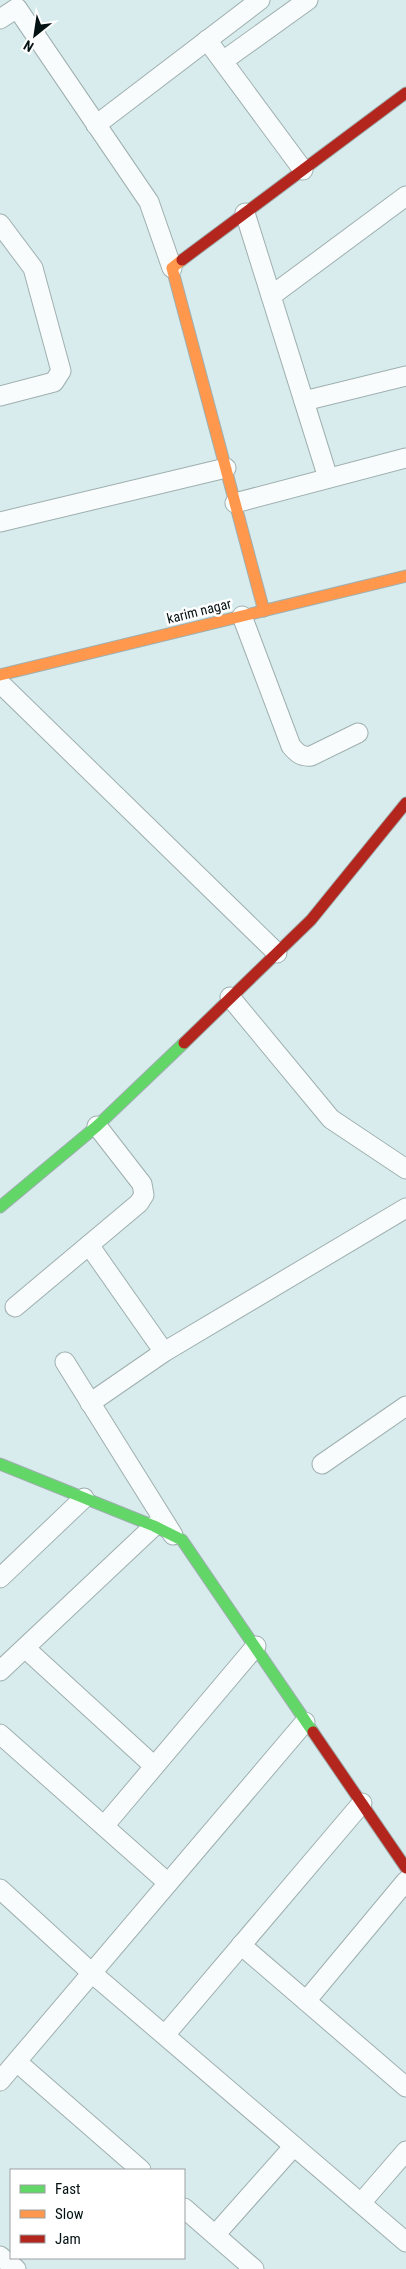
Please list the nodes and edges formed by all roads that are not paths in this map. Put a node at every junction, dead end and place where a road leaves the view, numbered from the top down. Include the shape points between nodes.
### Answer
1 (260, 0) edge
2 (308, 0) edge
3 (23, 4) edge
4 (0, 19) edge
5 (208, 40) junction
6 (224, 62) junction
7 (404, 98) edge
8 (96, 125) junction
9 (303, 170) junction
10 (406, 196) edge
11 (245, 213) junction
12 (0, 224) edge
13 (172, 268) junction
14 (271, 296) junction
15 (406, 376) edge
16 (0, 396) edge
17 (304, 401) junction
18 (406, 458) edge
19 (226, 468) junction
20 (328, 478) junction
21 (235, 502) junction
22 (0, 522) edge
23 (405, 579) edge
24 (264, 611) junction
25 (242, 616) junction
26 (0, 675) edge
27 (0, 683) edge
28 (358, 733) dead end
29 (406, 803) edge
30 (277, 953) junction
31 (230, 997) junction
32 (97, 1126) junction
33 (406, 1169) edge
34 (0, 1207) edge
35 (406, 1208) edge
36 (89, 1245) junction
37 (15, 1308) dead end
38 (164, 1352) junction
39 (65, 1362) dead end
40 (90, 1403) junction
41 (406, 1406) edge
42 (0, 1464) edge
43 (322, 1464) dead end
44 (84, 1498) junction
45 (154, 1526) junction
46 (173, 1535) junction
47 (0, 1578) edge
48 (256, 1646) junction
49 (25, 1648) junction
50 (0, 1671) edge
51 (305, 1722) junction
52 (0, 1734) edge
53 (154, 1766) junction
54 (362, 1804) junction
55 (104, 1826) junction
56 (406, 1868) edge
57 (406, 1881) edge
58 (168, 1883) junction
59 (2, 1895) edge
60 (241, 1946) junction
61 (93, 1974) junction
62 (306, 2001) junction
63 (165, 2035) junction
64 (17, 2062) junction
65 (0, 2081) edge
66 (406, 2088) edge
67 (294, 2146) junction
68 (406, 2151) edge
69 (140, 2169) edge
70 (361, 2203) junction
71 (185, 2209) edge
72 (215, 2235) junction
73 (406, 2242) edge
74 (0, 2256) edge
75 (16, 2269) edge
76 (254, 2269) edge

1 - 5 street
2 - 6 street
3 - 4 street
3 - 8 street
5 - 6 street
5 - 8 street
6 - 9 street
7 - 9 street
8 - 13 street via 149,202
9 - 11 street
10 - 14 street
11 - 13 street
11 - 14 street
12 - 16 street via 33,268 61,371 54,382
13 - 19 street
14 - 17 street
15 - 17 street
17 - 20 street
18 - 20 street
19 - 21 street
19 - 22 street
20 - 21 street
21 - 24 street
23 - 24 street, karim nagar
24 - 25 street, karim nagar
25 - 26 street, karim nagar
25 - 28 street via 291,746 297,753 311,756
27 - 30 street
29 - 30 street via 318,913
30 - 31 street
31 - 32 street
31 - 33 street via 331,1119
32 - 34 street
32 - 36 street via 142,1184 144,1195 139,1203
35 - 38 street
36 - 37 street
36 - 38 street
38 - 40 street
39 - 40 street
40 - 46 street
41 - 43 street
42 - 44 street
44 - 45 street
44 - 47 street
45 - 46 street
45 - 49 street
46 - 48 street via 186,1545
48 - 51 street
48 - 53 street
49 - 50 street
49 - 53 street
51 - 54 street
51 - 58 street
52 - 55 street
53 - 55 street
54 - 56 street
54 - 60 street
55 - 58 street
57 - 62 street
58 - 61 street
59 - 61 street
60 - 62 street
60 - 63 street
61 - 63 street
61 - 64 street
62 - 66 street
63 - 67 street
64 - 65 street
64 - 69 street
67 - 70 street
67 - 72 street
68 - 70 street
70 - 73 street
71 - 72 street
72 - 76 street
74 - 75 street

